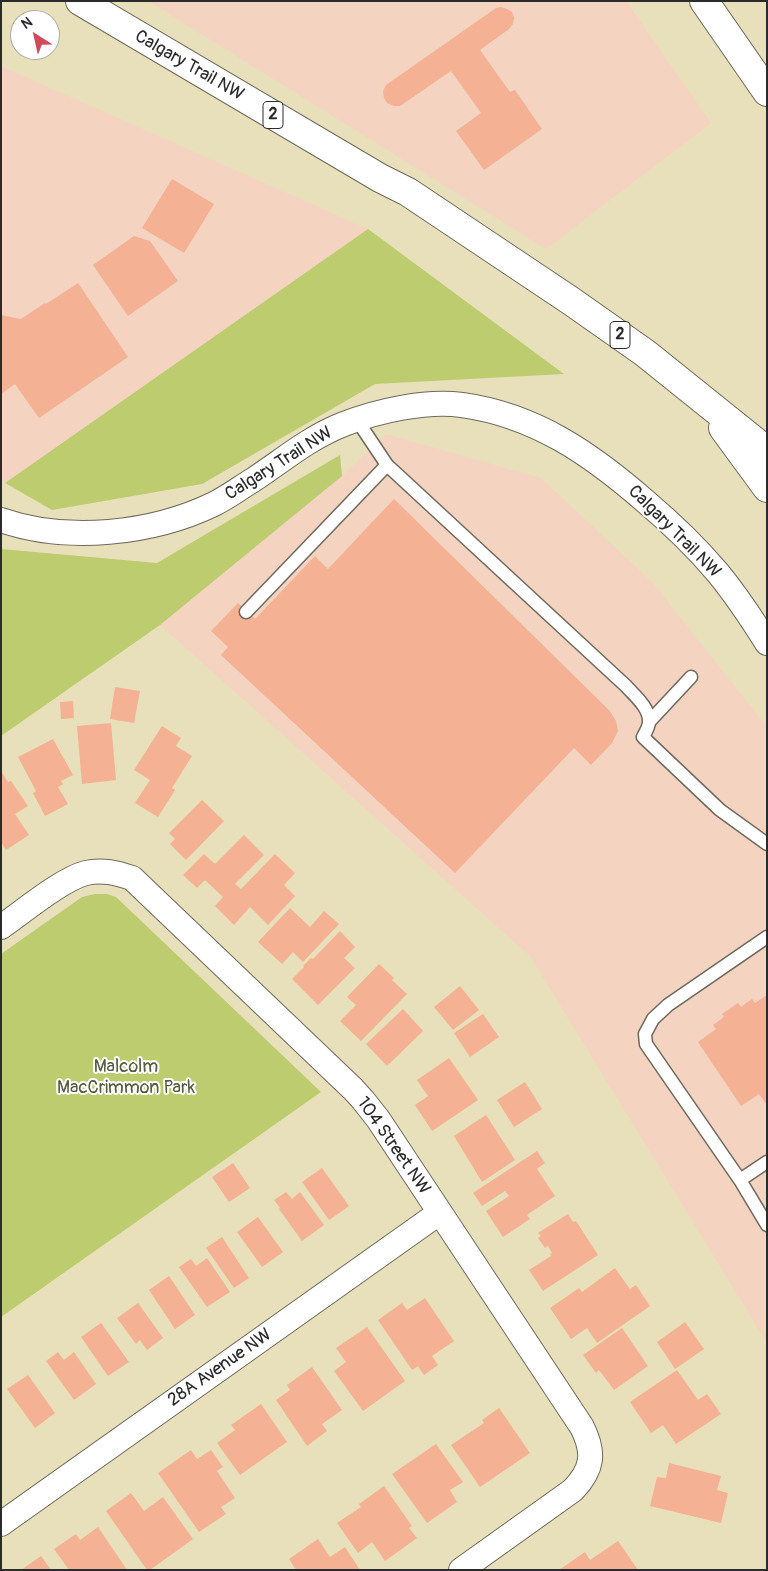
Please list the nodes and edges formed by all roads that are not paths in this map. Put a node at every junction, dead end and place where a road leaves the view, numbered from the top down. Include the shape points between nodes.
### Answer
1 (80, 1) edge
2 (704, 1) edge
3 (767, 92) edge
4 (699, 397) junction
5 (357, 420) junction
6 (767, 451) edge
7 (387, 465) junction
8 (767, 488) edge
9 (1, 520) edge
10 (246, 612) dead end
11 (767, 642) edge
12 (691, 677) dead end
13 (649, 722) junction
14 (767, 844) edge
15 (1, 927) edge
16 (767, 937) edge
17 (767, 1162) edge
18 (740, 1180) junction
19 (439, 1213) junction
20 (767, 1224) edge
21 (1, 1524) edge
22 (460, 1570) edge

1 - 4 highway, Calgary Trail NW / 2 via 408,192 586,311
2 - 3 highway
4 - 6 highway, Calgary Trail NW / 2
4 - 8 highway
5 - 7 lane
5 - 9 street, Calgary Trail NW via 323,434 216,503 138,529 68,533
5 - 11 street, Calgary Trail NW via 423,405 460,405 498,412 532,424 576,447 604,466 666,520 717,572
7 - 10 lane
7 - 13 lane via 626,686 647,711
12 - 13 lane
13 - 14 lane via 643,737 720,810
15 - 19 street, 104 Street NW via 86,873 104,871 132,878 363,1100
16 - 18 lane via 668,1005 653,1018 645,1034 646,1044
17 - 18 lane
18 - 20 lane
19 - 21 street, 28A Avenue NW
19 - 22 street, 104 Street NW via 582,1427 590,1450 590,1461 582,1480 573,1490

